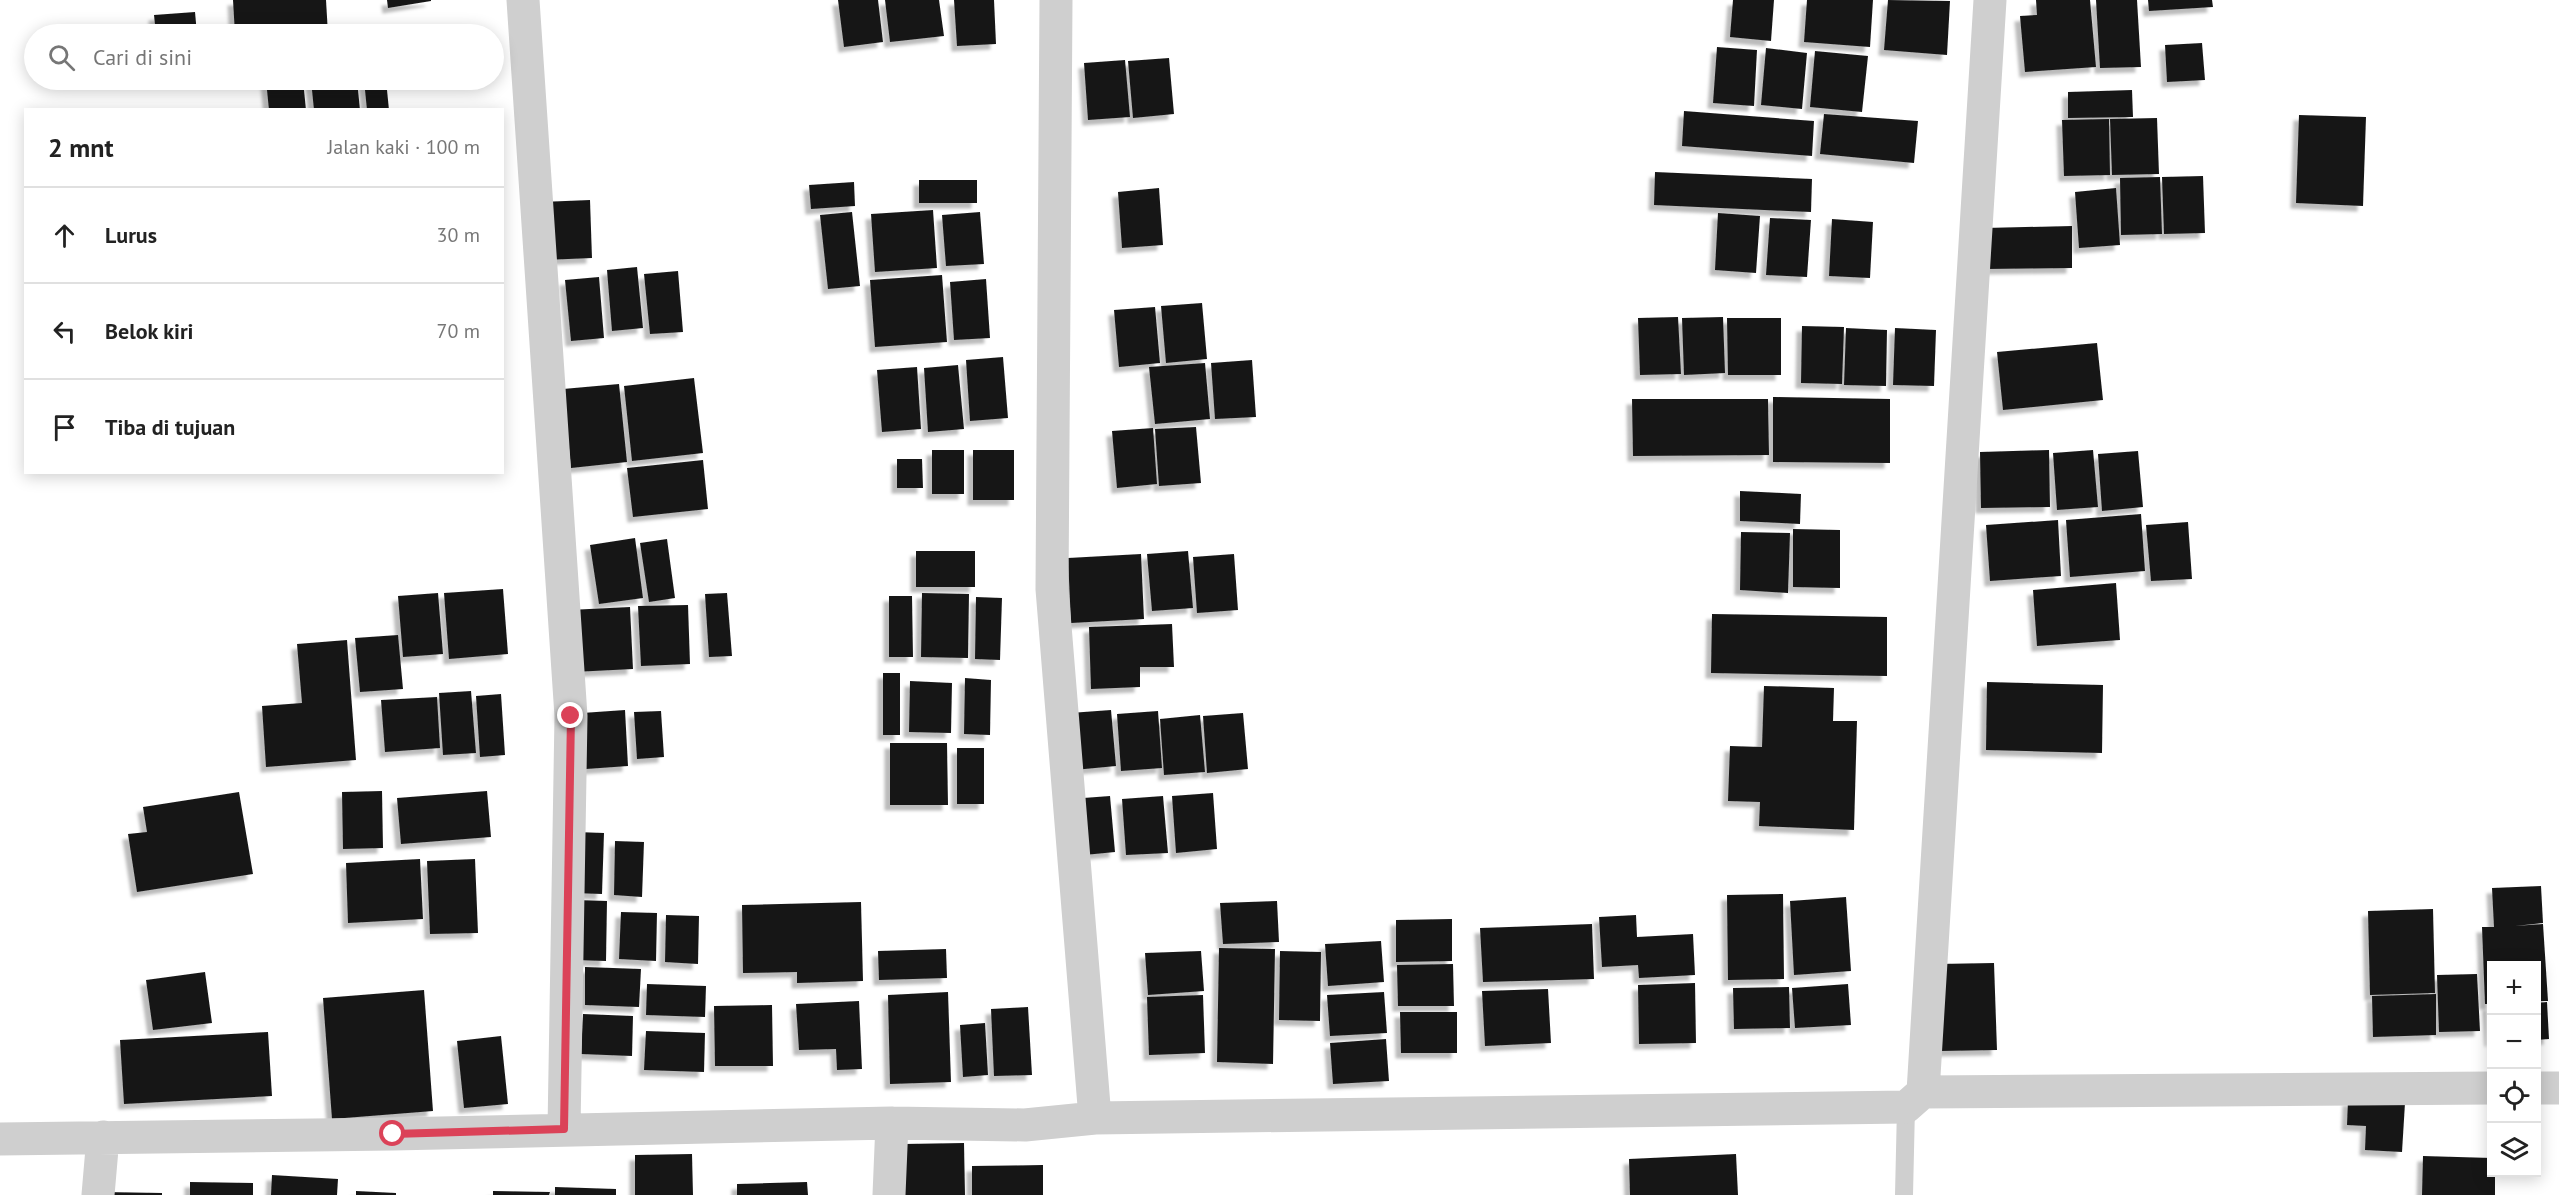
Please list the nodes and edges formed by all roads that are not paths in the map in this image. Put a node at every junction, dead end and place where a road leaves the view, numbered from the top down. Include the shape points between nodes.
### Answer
1 (523, 0) edge
2 (1056, 0) edge
3 (1990, 0) edge
4 (2487, 1088) edge
5 (2541, 1088) edge
6 (2559, 1088) edge
7 (1914, 1099) junction
8 (1095, 1118) junction
9 (892, 1123) junction
10 (564, 1129) junction
11 (103, 1137) junction
12 (0, 1139) edge
13 (98, 1195) edge
14 (889, 1195) edge
15 (1904, 1195) edge

1 - 10 street via 571,716
2 - 8 street via 1052,589
3 - 7 street
4 - 7 street
5 - 6 street
7 - 8 street
7 - 15 lane
8 - 9 street via 1025,1125
9 - 10 street
9 - 14 street
10 - 11 street
11 - 12 street
11 - 13 street

